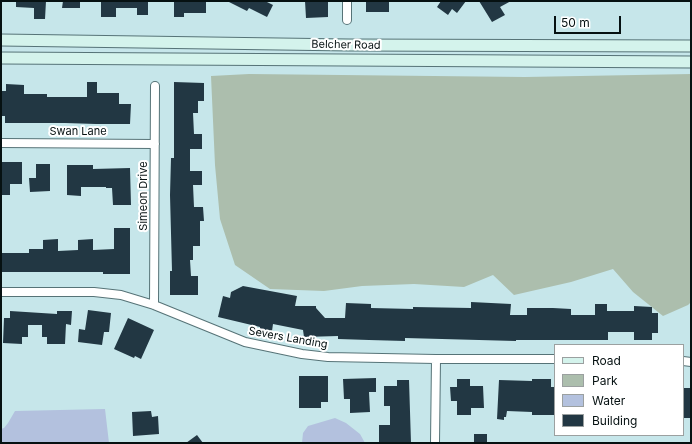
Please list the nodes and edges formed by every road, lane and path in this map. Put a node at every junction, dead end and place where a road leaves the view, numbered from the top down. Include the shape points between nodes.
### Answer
1 (347, 1) edge
2 (347, 20) dead end
3 (1, 40) edge
4 (691, 46) edge
5 (1, 58) edge
6 (691, 62) edge
7 (155, 86) dead end
8 (1, 143) edge
9 (155, 144) junction
10 (1, 292) edge
11 (154, 305) junction
12 (436, 359) junction
13 (554, 359) edge
14 (435, 443) edge

1 - 2 street
3 - 4 main road, Belcher Road
5 - 6 main road, Belcher Road
7 - 9 street, Simeon Drive
8 - 9 street, Swan Lane
9 - 11 street, Simeon Drive
10 - 11 street, Severs Landing via 94,292 121,295
11 - 12 street, Severs Landing via 245,342 302,354 328,357
12 - 13 street, Severs Landing
12 - 14 street

